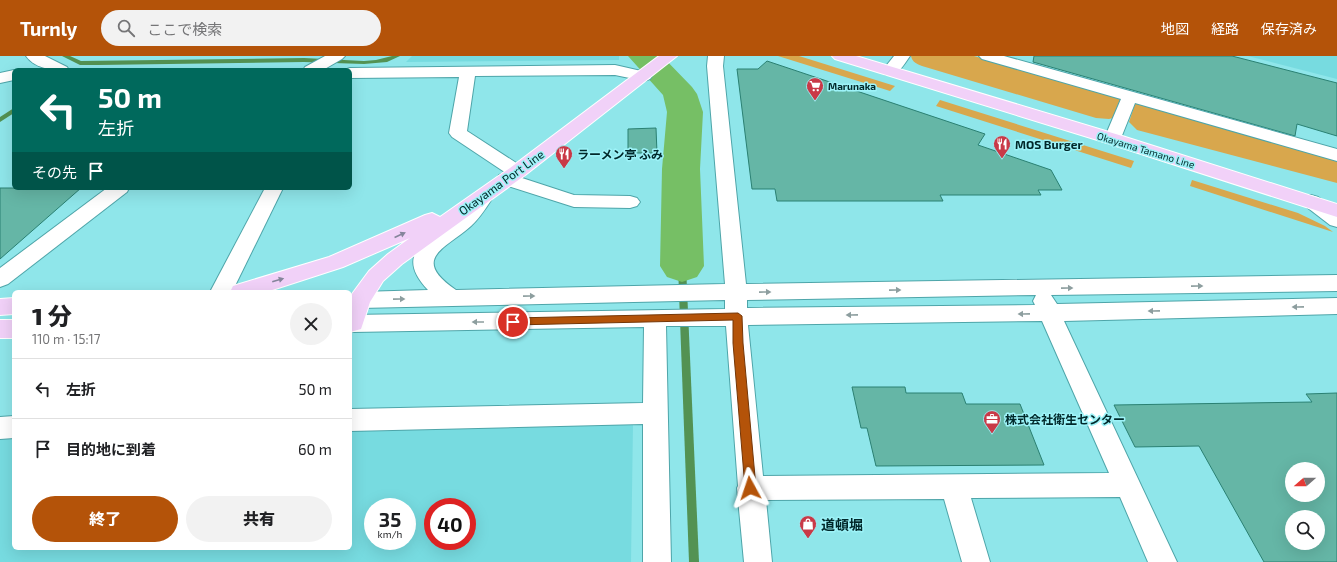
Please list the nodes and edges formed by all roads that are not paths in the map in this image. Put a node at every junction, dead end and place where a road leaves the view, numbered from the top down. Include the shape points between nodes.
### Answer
1 (34, 56) edge
2 (337, 56) edge
3 (716, 56) edge
4 (840, 56) edge
5 (902, 56) edge
6 (987, 56) edge
7 (667, 57) edge
8 (56, 68) edge
9 (315, 68) edge
10 (890, 71) junction
11 (468, 72) junction
12 (352, 73) edge
13 (12, 75) edge
14 (644, 76) junction
15 (0, 78) edge
16 (1130, 96) junction
17 (1113, 139) junction
18 (1337, 155) edge
19 (512, 175) junction
20 (117, 190) edge
21 (273, 190) edge
22 (486, 194) junction
23 (630, 202) dead end
24 (1310, 202) junction
25 (1337, 211) edge
26 (1337, 220) edge
27 (0, 279) edge
28 (1337, 283) edge
29 (1038, 288) junction
30 (222, 290) edge
31 (247, 290) edge
32 (736, 292) junction
33 (451, 298) junction
34 (355, 300) edge
35 (12, 306) edge
36 (1337, 306) edge
37 (0, 307) edge
38 (1049, 313) junction
39 (738, 316) junction
40 (663, 318) junction
41 (352, 323) edge
42 (12, 329) edge
43 (0, 330) edge
44 (656, 413) junction
45 (352, 420) edge
46 (0, 428) edge
47 (12, 428) edge
48 (1127, 485) junction
49 (954, 486) junction
50 (750, 488) junction
51 (657, 562) edge
52 (758, 562) edge
53 (976, 562) edge
54 (1163, 562) edge

1 - 8 street
2 - 9 street
3 - 32 street
4 - 10 main road, Okayama Tamano Line
5 - 10 street
6 - 16 street
7 - 14 main road, Okayama Port Line
10 - 17 main road, Okayama Tamano Line
11 - 12 street
11 - 14 street via 615,70
11 - 19 street via 458,133
13 - 15 street
14 - 19 main road, Okayama Port Line
16 - 17 street
16 - 18 street
17 - 24 main road, Okayama Tamano Line
19 - 22 main road, Okayama Port Line
19 - 23 street via 540,191 574,201
20 - 27 street
21 - 30 street
31 -> 22 main road via 336,262
22 - 33 street via 466,220 432,246 426,254 424,262 427,275 436,288
22 - 34 main road, Okayama Port Line via 395,259
24 - 25 main road, Okayama Tamano Line
24 - 26 street
29 -> 28 street
32 -> 29 street
29 - 38 street
33 -> 32 street
32 - 39 street
34 -> 33 street
34 - 41 main road, Okayama Port Line
35 - 37 main road
36 -> 38 street
38 -> 39 street
38 - 48 street
39 - 40 street
39 - 50 street
40 -> 41 street
40 - 44 street
42 - 43 main road
44 - 45 street
44 - 51 street
46 - 47 street
48 - 49 street
48 - 54 street
49 - 50 street
49 - 53 street
50 - 52 street

